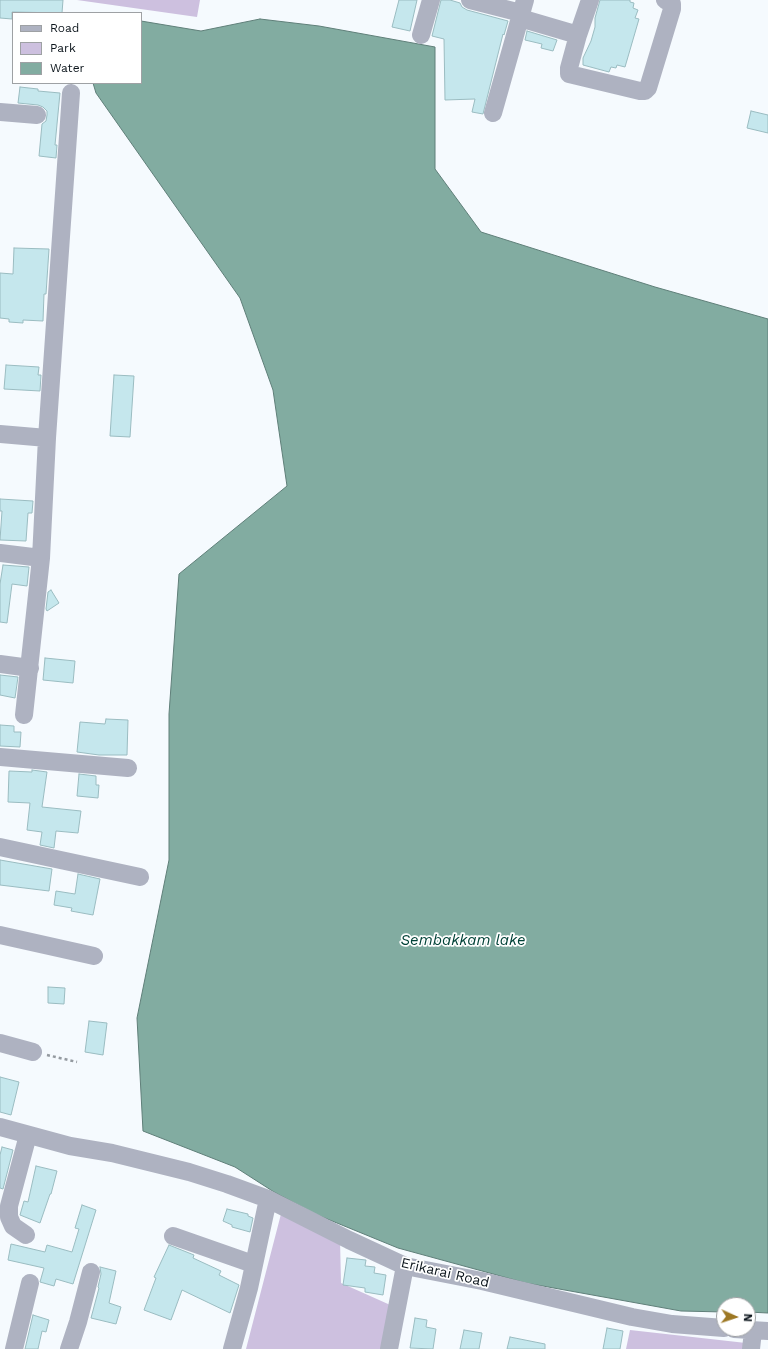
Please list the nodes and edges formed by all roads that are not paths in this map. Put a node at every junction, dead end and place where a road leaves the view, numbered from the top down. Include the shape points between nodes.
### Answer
1 (431, 0) edge
2 (470, 0) edge
3 (590, 0) edge
4 (665, 0) edge
5 (522, 10) edge
6 (421, 35) dead end
7 (578, 35) junction
8 (72, 93) dead end
9 (0, 112) edge
10 (493, 113) dead end
11 (37, 115) dead end
12 (0, 434) edge
13 (47, 438) junction
14 (0, 553) edge
15 (42, 558) junction
16 (0, 664) edge
17 (30, 668) junction
18 (24, 715) dead end
19 (0, 757) edge
20 (128, 768) dead end
21 (0, 847) edge
22 (140, 876) dead end
23 (0, 935) edge
24 (94, 956) dead end
25 (0, 1043) edge
26 (33, 1052) road end
27 (0, 1127) edge
28 (28, 1135) junction
29 (268, 1199) junction
30 (26, 1234) dead end
31 (173, 1236) dead end
32 (253, 1264) junction
33 (405, 1266) junction
34 (91, 1272) dead end
35 (30, 1283) dead end
36 (716, 1327) edge
37 (761, 1331) edge
38 (14, 1349) edge
39 (69, 1349) edge
40 (232, 1349) edge
41 (389, 1349) edge
42 (751, 1349) edge

1 - 6 street
2 - 5 street
3 - 7 street
4 - 7 street via 672,4 672,9 645,91 569,74
5 - 7 street
5 - 10 street
8 - 13 street
9 - 11 street
12 - 13 street
13 - 15 street
14 - 15 street
15 - 17 street
16 - 17 street
17 - 18 street
19 - 20 street
21 - 22 street
23 - 24 street
25 - 26 street
27 - 28 street, Erikarai Road
28 - 29 street, Erikarai Road via 189,1172
28 - 30 street via 9,1206 9,1217 13,1226
29 - 32 street
29 - 33 street, Erikarai Road
31 - 32 street
32 - 40 street
33 - 36 street, Erikarai Road via 482,1281 632,1317 672,1324
33 - 41 street
34 - 39 street
35 - 38 street
37 - 42 street

